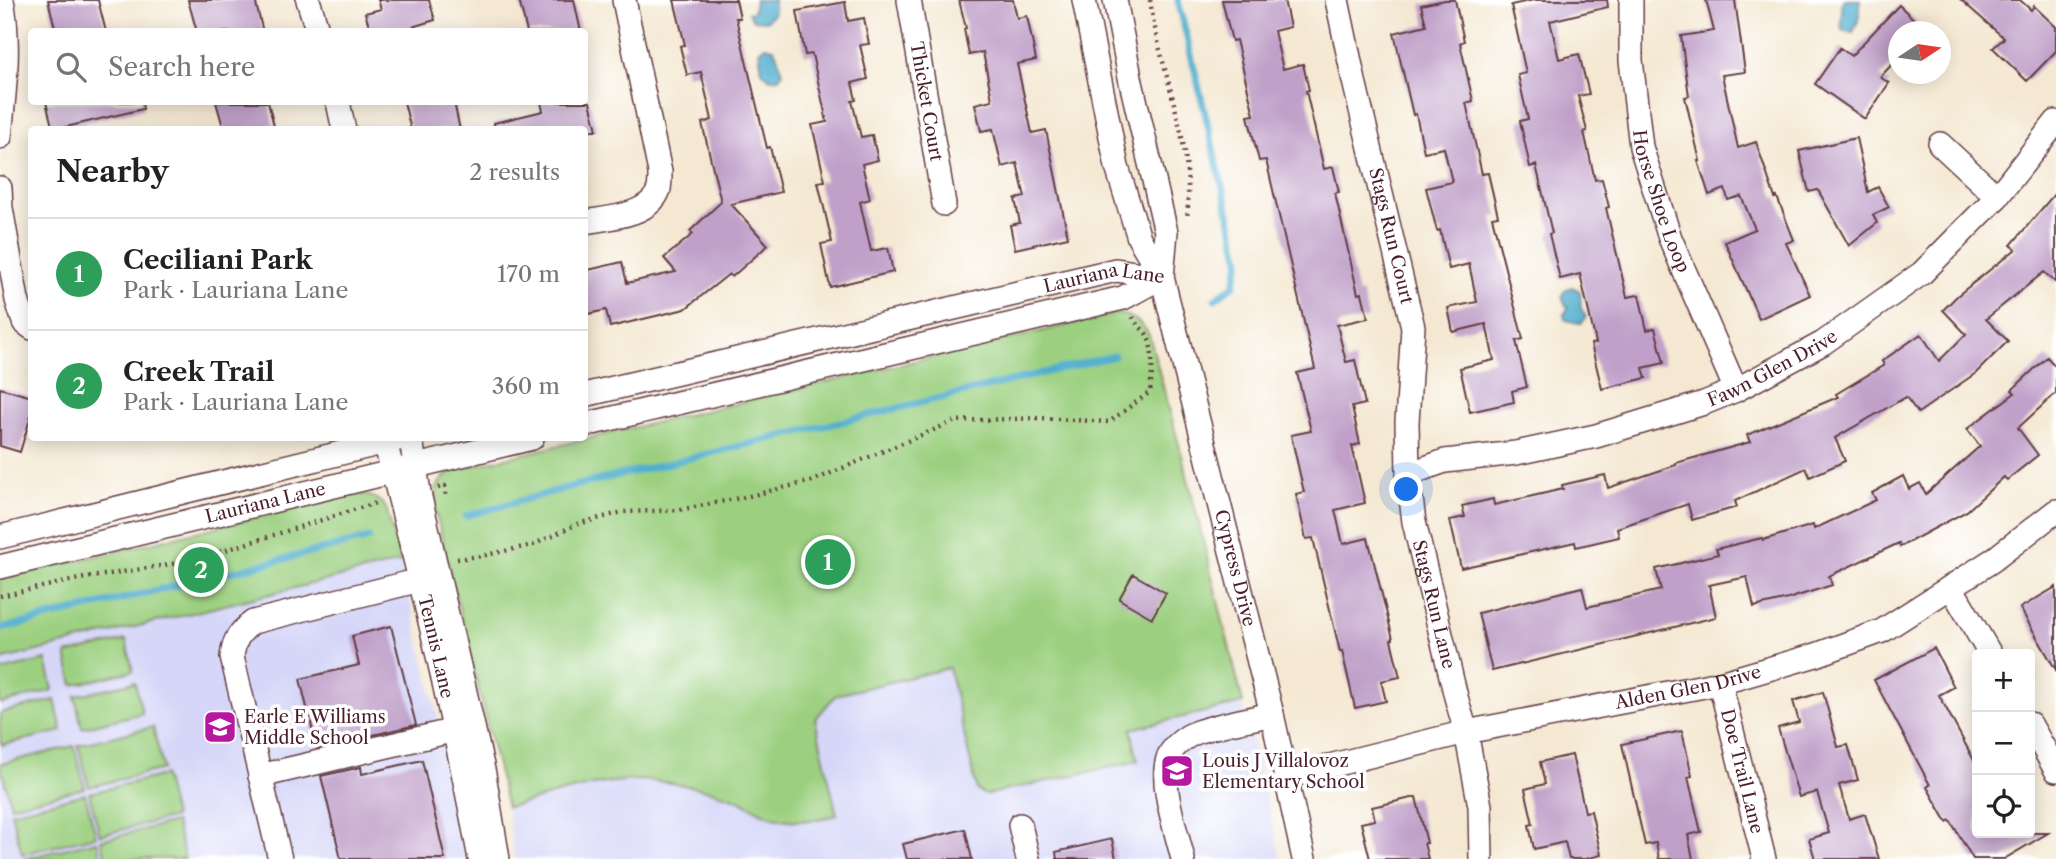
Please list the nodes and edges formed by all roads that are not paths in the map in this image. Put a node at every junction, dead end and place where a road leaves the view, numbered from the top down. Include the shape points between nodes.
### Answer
1 (2, 0) edge
2 (308, 0) edge
3 (624, 0) edge
4 (909, 0) edge
5 (1084, 0) edge
6 (1115, 0) edge
7 (1337, 0) edge
8 (1631, 0) edge
9 (317, 28) edge
10 (339, 105) edge
11 (2056, 122) edge
12 (344, 126) edge
13 (0, 137) edge
14 (1940, 144) dead end
15 (0, 188) edge
16 (1997, 197) junction
17 (944, 204) dead end
18 (588, 221) edge
19 (1163, 277) junction
20 (28, 325) edge
21 (1736, 390) junction
22 (588, 394) edge
23 (588, 424) edge
24 (383, 441) edge
25 (392, 441) edge
26 (410, 441) edge
27 (519, 441) edge
28 (404, 468) junction
29 (1408, 474) junction
30 (409, 495) junction
31 (2056, 511) edge
32 (0, 537) edge
33 (0, 567) edge
34 (419, 580) junction
35 (1951, 587) junction
36 (1987, 649) edge
37 (1720, 683) junction
38 (1272, 714) junction
39 (463, 728) junction
40 (1466, 732) junction
41 (2035, 732) edge
42 (2056, 770) edge
43 (260, 776) junction
44 (1285, 777) junction
45 (1020, 825) dead end
46 (280, 859) edge
47 (480, 859) edge
48 (498, 859) edge
49 (1028, 859) edge
50 (1183, 859) edge
51 (1304, 859) edge
52 (1481, 859) edge
53 (1764, 859) edge

1 - 13 street via 6,72
2 - 9 street
3 - 18 street via 660,172 659,190 634,213
4 - 17 street, Thicket Court
5 - 19 street, Cypress Drive via 1117,167 1139,238
6 - 19 street, Cypress Drive via 1166,232
7 - 29 street, Stags Run Court via 1413,327
8 - 21 street, Horse Shoe Loop via 1630,60 1641,147 1671,238
10 - 12 street
11 - 16 street, Fawn Glen Drive
14 - 16 street
15 - 20 street via 17,300
16 - 21 street, Fawn Glen Drive via 1922,274 1823,343
19 - 22 street, Lauriana Lane via 1116,270
19 - 23 street, Lauriana Lane via 1123,298
19 - 38 street, Cypress Drive
21 - 29 street, Fawn Glen Drive via 1596,436 1516,453 1445,461
24 - 32 street, Lauriana Lane
25 - 28 street, Tennis Lane
26 - 28 street, Tennis Lane
27 - 28 street, Lauriana Lane
28 - 30 street, Tennis Lane
28 - 33 street, Lauriana Lane
29 - 40 street, Stags Run Lane via 1414,522
30 - 34 street, Tennis Lane
30 - 39 street, Tennis Lane
31 - 35 street, Alden Glen Drive
34 - 39 street, Tennis Lane
34 - 43 street via 253,622 242,629 232,657
35 - 36 street
35 - 37 street, Alden Glen Drive via 1882,631
37 - 40 street, Alden Glen Drive
37 - 53 street, Doe Trail Lane
38 - 44 street, Cypress Drive
38 - 50 street via 1197,732 1170,752 1167,789
39 - 43 street
39 - 47 street, Tennis Lane
39 - 48 street, Tennis Lane via 484,774
40 - 44 street, Alden Glen Drive
40 - 52 street, Stags Run Lane via 1480,806
41 - 42 street
43 - 46 street
44 - 51 street, Cypress Drive
45 - 49 street

